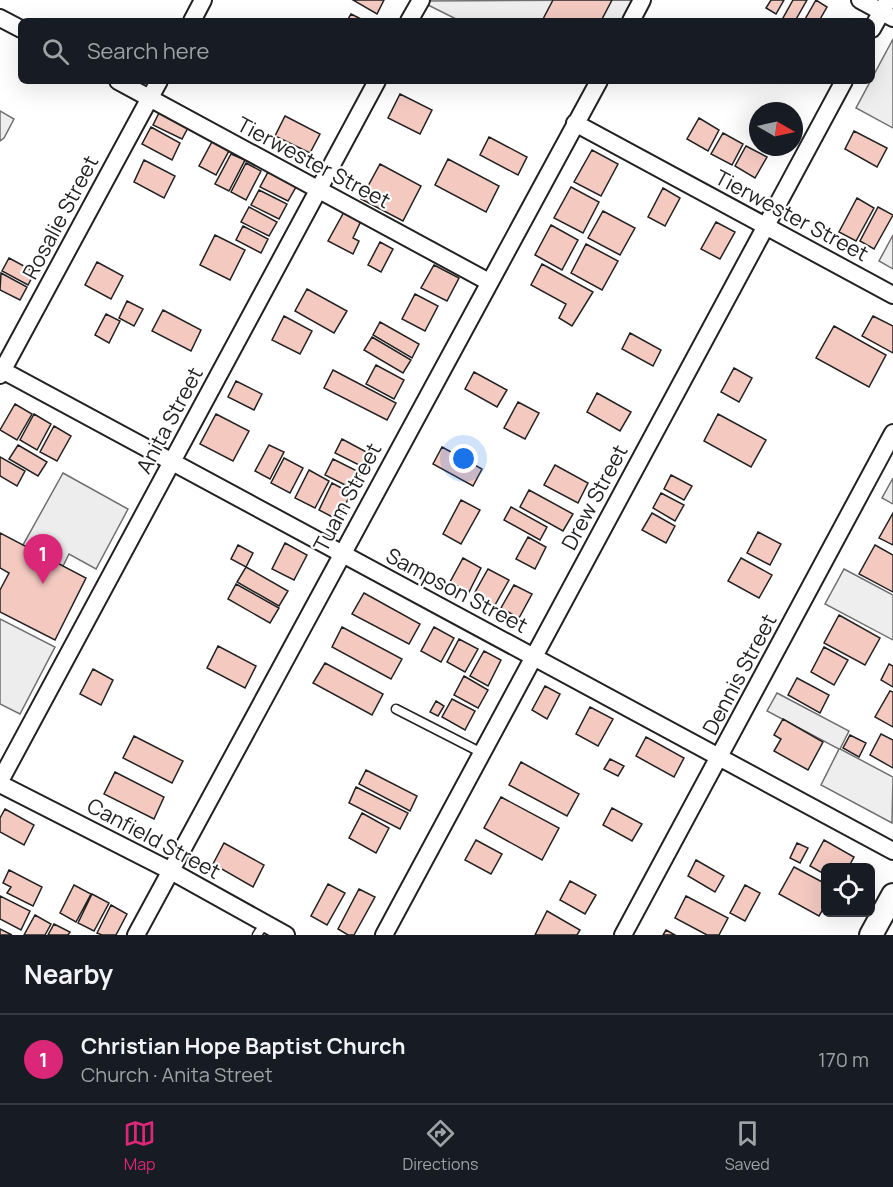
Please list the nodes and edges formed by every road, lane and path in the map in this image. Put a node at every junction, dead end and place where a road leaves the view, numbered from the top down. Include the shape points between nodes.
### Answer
1 (203, 0) edge
2 (421, 0) edge
3 (642, 0) edge
4 (860, 0) edge
5 (887, 10) edge
6 (0, 18) edge
7 (194, 18) edge
8 (411, 18) edge
9 (633, 18) edge
10 (875, 25) edge
11 (18, 27) edge
12 (124, 84) edge
13 (157, 84) edge
14 (375, 84) edge
15 (596, 84) edge
16 (842, 84) edge
17 (150, 98) junction
18 (575, 123) junction
19 (318, 190) junction
20 (766, 226) junction
21 (489, 282) junction
22 (893, 295) edge
23 (1, 371) edge
24 (893, 433) edge
25 (172, 462) junction
26 (342, 554) junction
27 (533, 657) junction
28 (396, 709) dead end
29 (482, 753) junction
30 (720, 757) junction
31 (0, 782) edge
32 (893, 851) edge
33 (171, 871) junction
34 (893, 895) edge
35 (261, 929) edge
36 (136, 935) edge
37 (286, 935) edge
38 (384, 935) edge
39 (623, 935) edge
40 (871, 935) edge

1 - 7 street
2 - 8 street
3 - 9 street
4 - 5 street
5 - 10 street
6 - 11 street
12 - 17 street, Tierwester Street
13 - 17 street, Rosalie Street
14 - 19 street, Anita Street
15 - 18 street, Tuam Street
16 - 20 street, Drew Street
17 - 19 street, Tierwester Street
17 - 23 street, Rosalie Street
18 - 20 street, Tierwester Street
18 - 21 street, Tuam Street
19 - 21 street, Tierwester Street
19 - 25 street, Anita Street
20 - 22 street, Tierwester Street
20 - 27 street, Drew Street
21 - 26 street, Tuam Street
23 - 25 street, Sampson Street
24 - 30 street, Dennis Street
25 - 26 street, Sampson Street
25 - 31 street, Anita Street
26 - 27 street, Sampson Street
26 - 33 street, Tuam Street
27 - 29 street, Drew Street
27 - 30 street, Sampson Street
28 - 29 lane
29 - 38 street, Drew Street
30 - 32 street, Sampson Street
30 - 39 street, Dennis Street
31 - 33 street, Canfield Street
33 - 35 street, Canfield Street
33 - 36 street, Tuam Street
34 - 40 street
35 - 37 street, Canfield Street

